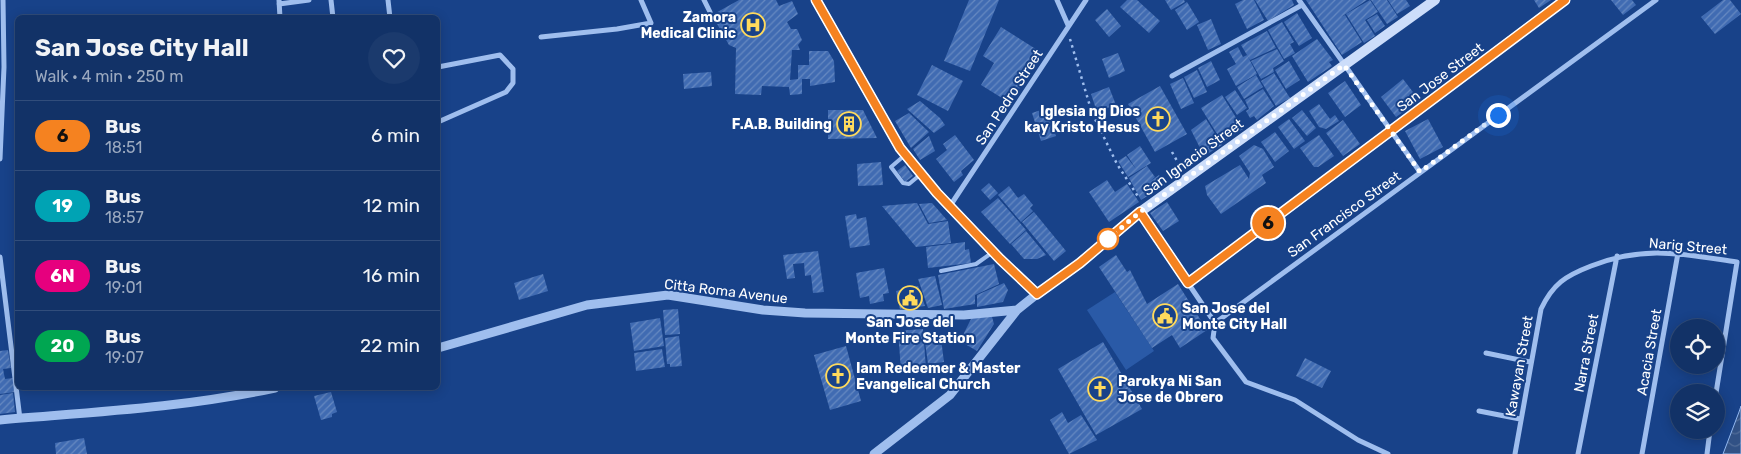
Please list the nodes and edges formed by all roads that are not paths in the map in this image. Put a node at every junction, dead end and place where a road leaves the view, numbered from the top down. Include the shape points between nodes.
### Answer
1 (3, 0) edge
2 (309, 0) edge
3 (331, 0) edge
4 (388, 0) edge
5 (641, 0) edge
6 (704, 0) edge
7 (816, 0) edge
8 (1057, 0) edge
9 (1086, 0) edge
10 (1565, 0) edge
11 (1656, 0) edge
12 (279, 2) edge
13 (1301, 2) edge
14 (1428, 2) edge
15 (710, 12) dead end
16 (280, 15) edge
17 (333, 15) edge
18 (390, 15) edge
19 (1067, 26) junction
20 (541, 37) dead end
21 (1344, 65) junction
22 (440, 67) edge
23 (1172, 76) dead end
24 (440, 121) edge
25 (1390, 132) junction
26 (905, 155) junction
27 (0, 159) edge
28 (1420, 172) junction
29 (921, 174) junction
30 (950, 206) junction
31 (1143, 210) junction
32 (993, 252) junction
33 (1678, 253) junction
34 (1617, 256) junction
35 (0, 257) edge
36 (941, 271) dead end
37 (1188, 283) junction
38 (1554, 286) joint
39 (1037, 294) junction
40 (1017, 310) junction
41 (1215, 323) junction
42 (440, 347) edge
43 (1486, 353) dead end
44 (1530, 362) junction
45 (15, 378) edge
46 (1717, 384) edge
47 (16, 390) edge
48 (266, 390) edge
49 (1479, 411) dead end
50 (20, 419) junction
51 (1520, 419) junction
52 (0, 420) edge
53 (1708, 439) edge
54 (874, 454) edge
55 (1388, 454) edge
56 (1515, 454) edge
57 (1578, 454) edge
58 (1642, 454) edge
59 (1706, 454) edge

1 - 27 street
2 - 12 street
3 - 17 street
4 - 18 street
5 - 20 street via 651,23
6 - 15 street
7 - 26 main road
8 - 19 street
9 - 19 street, San Pedro Street
10 - 25 main road, San Jose Street
11 - 28 street, San Francisco Street
12 - 16 street
13 - 21 street
13 - 23 street
14 - 21 main road, San Ignacio Street
19 - 30 street, San Pedro Street via 1026,94
21 - 25 street
21 - 31 main road, San Ignacio Street
22 - 24 street via 500,55 513,69 513,83 506,92
25 - 28 street
25 - 37 main road, San Jose Street
26 - 29 main road
26 - 29 lane via 892,167 903,183 908,184
28 - 41 street, San Francisco Street
29 - 30 main road
30 - 32 main road
31 - 37 main road
31 - 39 main road, San Ignacio Street
32 - 36 lane via 976,264
32 - 39 main road
33 - 34 street, Narig Street
33 - 46 street, Narig Street via 1737,262
33 - 58 street, Acacia Street
34 - 38 street, Narig Street via 1581,270
34 - 57 street, Narra Street
35 - 45 street
37 - 41 street
38 - 44 street, Kawayan Street via 1541,309
39 - 40 street, San Ignacio Street
40 - 42 street, Citta Roma Avenue via 964,315 804,313 668,295 587,305
40 - 54 street, San Ignacio Street via 950,395
41 - 55 street via 1213,338 1246,382 1295,400 1358,440
43 - 44 street
44 - 51 street, Kawayan Street
47 - 50 street
48 - 50 street via 224,399 130,411
49 - 51 street
50 - 52 street
51 - 56 street, Kawayan Street
53 - 59 street

